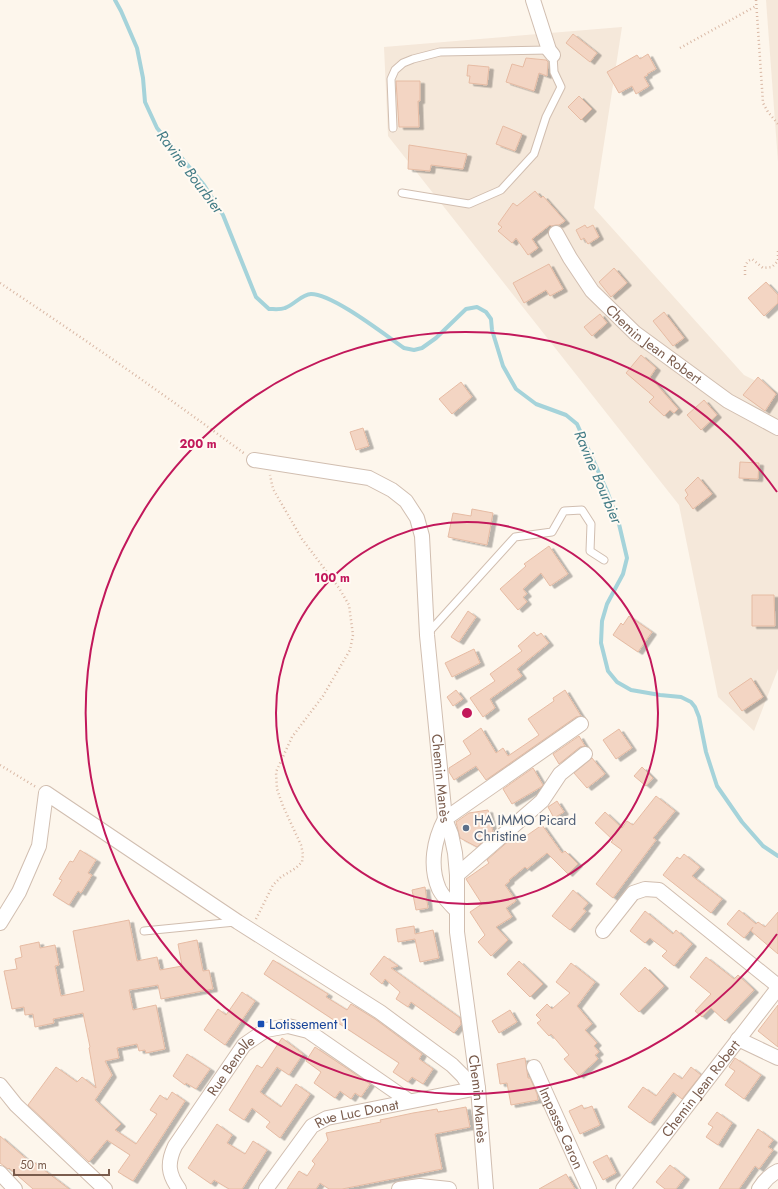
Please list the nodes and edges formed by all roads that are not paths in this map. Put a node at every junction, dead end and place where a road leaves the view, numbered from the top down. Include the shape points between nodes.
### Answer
1 (533, 0) edge
2 (551, 52) junction
3 (393, 128) dead end
4 (402, 193) dead end
5 (556, 233) dead end
6 (778, 428) edge
7 (254, 460) road end
8 (604, 560) dead end
9 (427, 635) junction
10 (581, 724) dead end
11 (585, 754) dead end
12 (445, 819) junction
13 (457, 875) junction
14 (457, 910) junction
15 (238, 922) junction
16 (0, 923) edge
17 (144, 931) dead end
18 (603, 932) dead end
19 (778, 987) edge
20 (738, 1039) junction
21 (778, 1058) edge
22 (534, 1067) dead end
23 (0, 1085) edge
24 (475, 1088) junction
25 (410, 1101) junction
26 (778, 1171) edge
27 (0, 1173) edge
28 (15, 1189) edge
29 (105, 1189) edge
30 (179, 1189) edge
31 (266, 1189) edge
32 (399, 1189) edge
33 (449, 1189) edge
34 (486, 1189) edge
35 (589, 1189) edge
36 (623, 1189) edge
37 (759, 1189) edge

1 - 2 street
2 - 3 lane via 440,52 403,64 395,70 391,79
2 - 4 lane via 554,72 561,87 546,117 534,154 501,190 469,204
5 - 6 street, Chemin Jean Robert via 592,291 635,333 728,401
7 - 9 street, Chemin Manès via 369,478 406,501 417,518 422,536
8 - 9 lane via 590,551 591,524 582,510 564,511 552,532 516,538
9 - 12 street, Chemin Manès
10 - 12 street
11 - 13 street via 560,774 542,801
12 - 13 street, Chemin Manès via 455,852
12 - 14 street via 436,840 434,867 439,888
13 - 14 street, Chemin Manès
14 - 24 street, Chemin Manès via 457,932
15 - 16 street via 46,793 39,846 19,892
15 - 17 lane
15 - 24 street via 380,1012 452,1065
18 - 19 street via 634,893 645,889 659,890
19 - 20 street, Chemin Jean Robert
20 - 21 street
20 - 36 street, Chemin Jean Robert
22 - 35 street, Impasse Caron
23 - 29 street via 16,1105
24 - 25 street, Rue Luc Donat
24 - 34 street, Chemin Manès
25 - 30 street, Rue Benolle via 308,1031 288,1026 266,1030 244,1045 175,1146 169,1166 171,1176
25 - 31 street, Rue Luc Donat via 327,1118 312,1126
26 - 37 street via 772,1173
27 - 28 street
32 - 33 street via 420,1186

